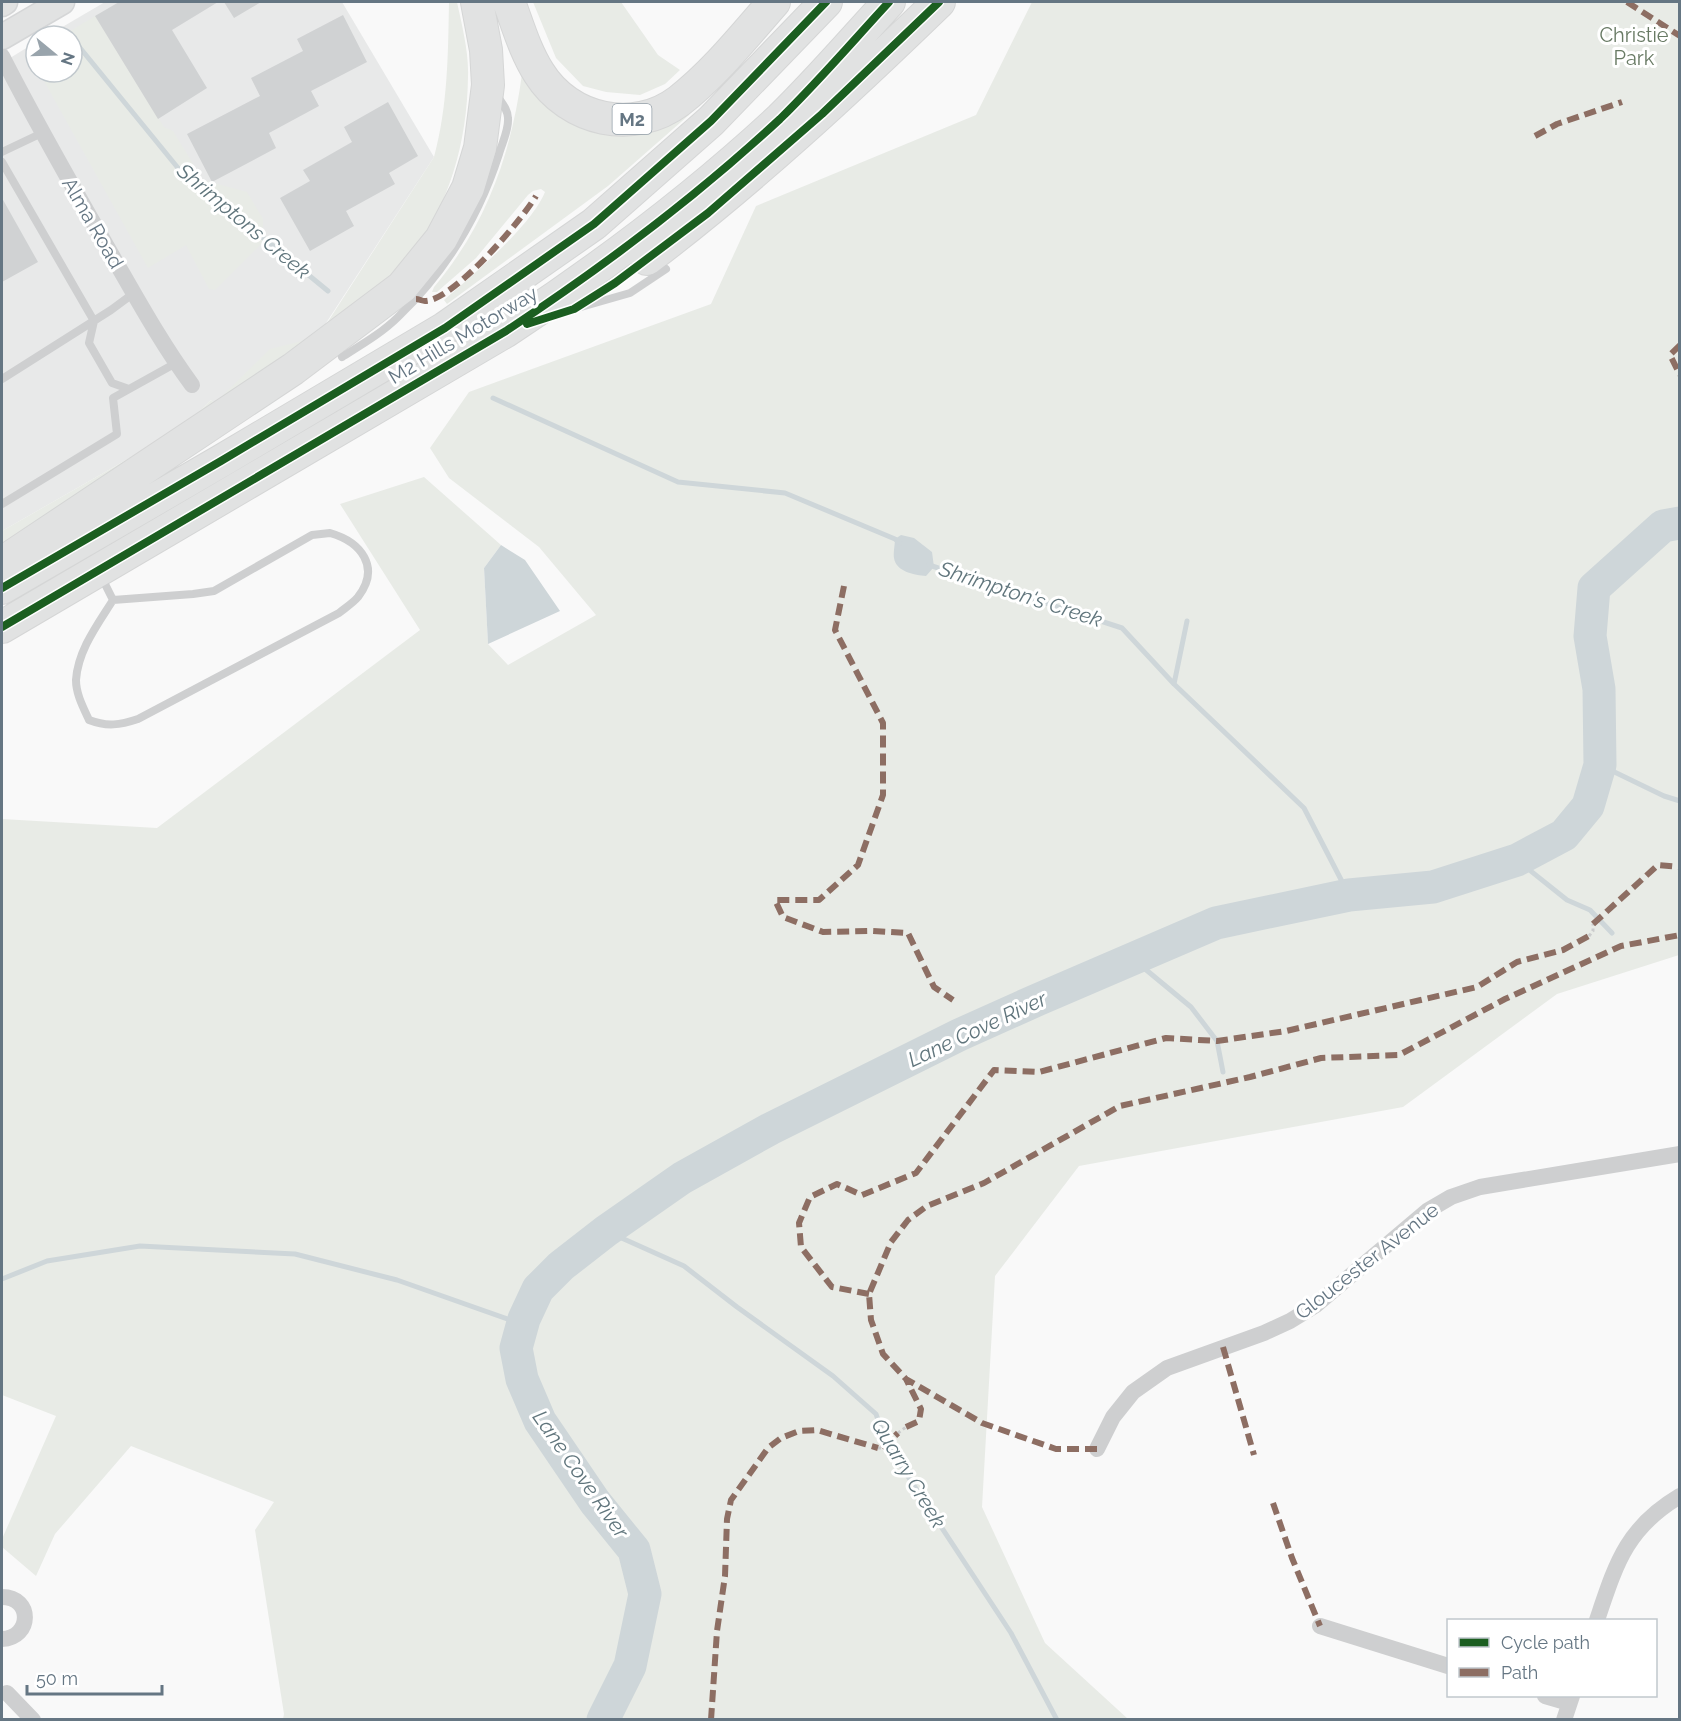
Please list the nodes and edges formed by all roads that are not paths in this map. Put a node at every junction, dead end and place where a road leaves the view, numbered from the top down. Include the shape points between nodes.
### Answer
1 (62, 2) edge
2 (477, 2) edge
3 (509, 2) edge
4 (774, 2) edge
5 (826, 2) edge
6 (889, 2) edge
7 (939, 2) edge
8 (2, 37) edge
9 (2, 56) edge
10 (488, 84) junction
11 (42, 133) junction
12 (2, 152) edge
13 (2, 162) edge
14 (666, 269) dead end
15 (134, 293) junction
16 (574, 309) junction
17 (94, 321) junction
18 (506, 331) junction
19 (342, 357) dead end
20 (176, 363) junction
21 (2, 379) edge
22 (192, 385) dead end
23 (129, 389) junction
24 (2, 504) edge
25 (2, 563) edge
26 (98, 570) junction
27 (2, 588) edge
28 (113, 600) junction
29 (2, 627) edge
30 (1680, 1154) edge
31 (1098, 1449) dead end
32 (1680, 1496) edge
33 (2, 1597) edge
34 (1597, 1619) edge
35 (1320, 1626) dead end
36 (2, 1639) edge
37 (1447, 1665) edge
38 (7, 1693) dead end
39 (1549, 1697) edge
40 (1569, 1706) edge
41 (33, 1719) edge

1 - 8 main road
2 - 10 highway
3 - 4 highway, M2 via 524,45 559,98 584,112 619,121 650,116 678,101
5 - 27 highway, M2 Hills Motorway / M2 via 711,121 594,224 445,328
6 - 18 highway, M2 Hills Motorway via 782,117 724,169 639,239
7 - 16 highway via 822,114 708,213
9 - 11 street, Alma Road
10 - 19 lane via 506,108 508,120 481,203 457,245 416,299 390,324
10 - 25 highway via 480,148 468,188 441,239 402,287 293,369
11 - 12 lane
11 - 15 street, Alma Road
13 - 17 lane
14 - 16 lane via 630,293
15 - 17 lane
15 - 20 street, Alma Road
16 - 18 highway
17 - 21 lane
17 - 23 lane via 89,343 112,383
18 - 26 highway, M2 Hills Motorway
20 - 22 street, Alma Road
20 - 23 lane
23 - 24 lane via 113,398 117,434
26 - 28 lane
26 - 29 highway, M2 Hills Motorway
28 - 28 lane via 214,591 312,535 330,533 356,545 368,570 357,598 339,613 118,726 89,720 76,681 90,637
30 - 31 street, Gloucester Avenue via 1480,1187 1451,1197 1427,1211 1316,1305 1290,1321 1167,1368 1132,1392 1113,1417
32 - 34 street via 1633,1534 1611,1578
33 - 36 street via 16,1600 25,1616 19,1633
35 - 37 street
38 - 41 street
39 - 40 street

